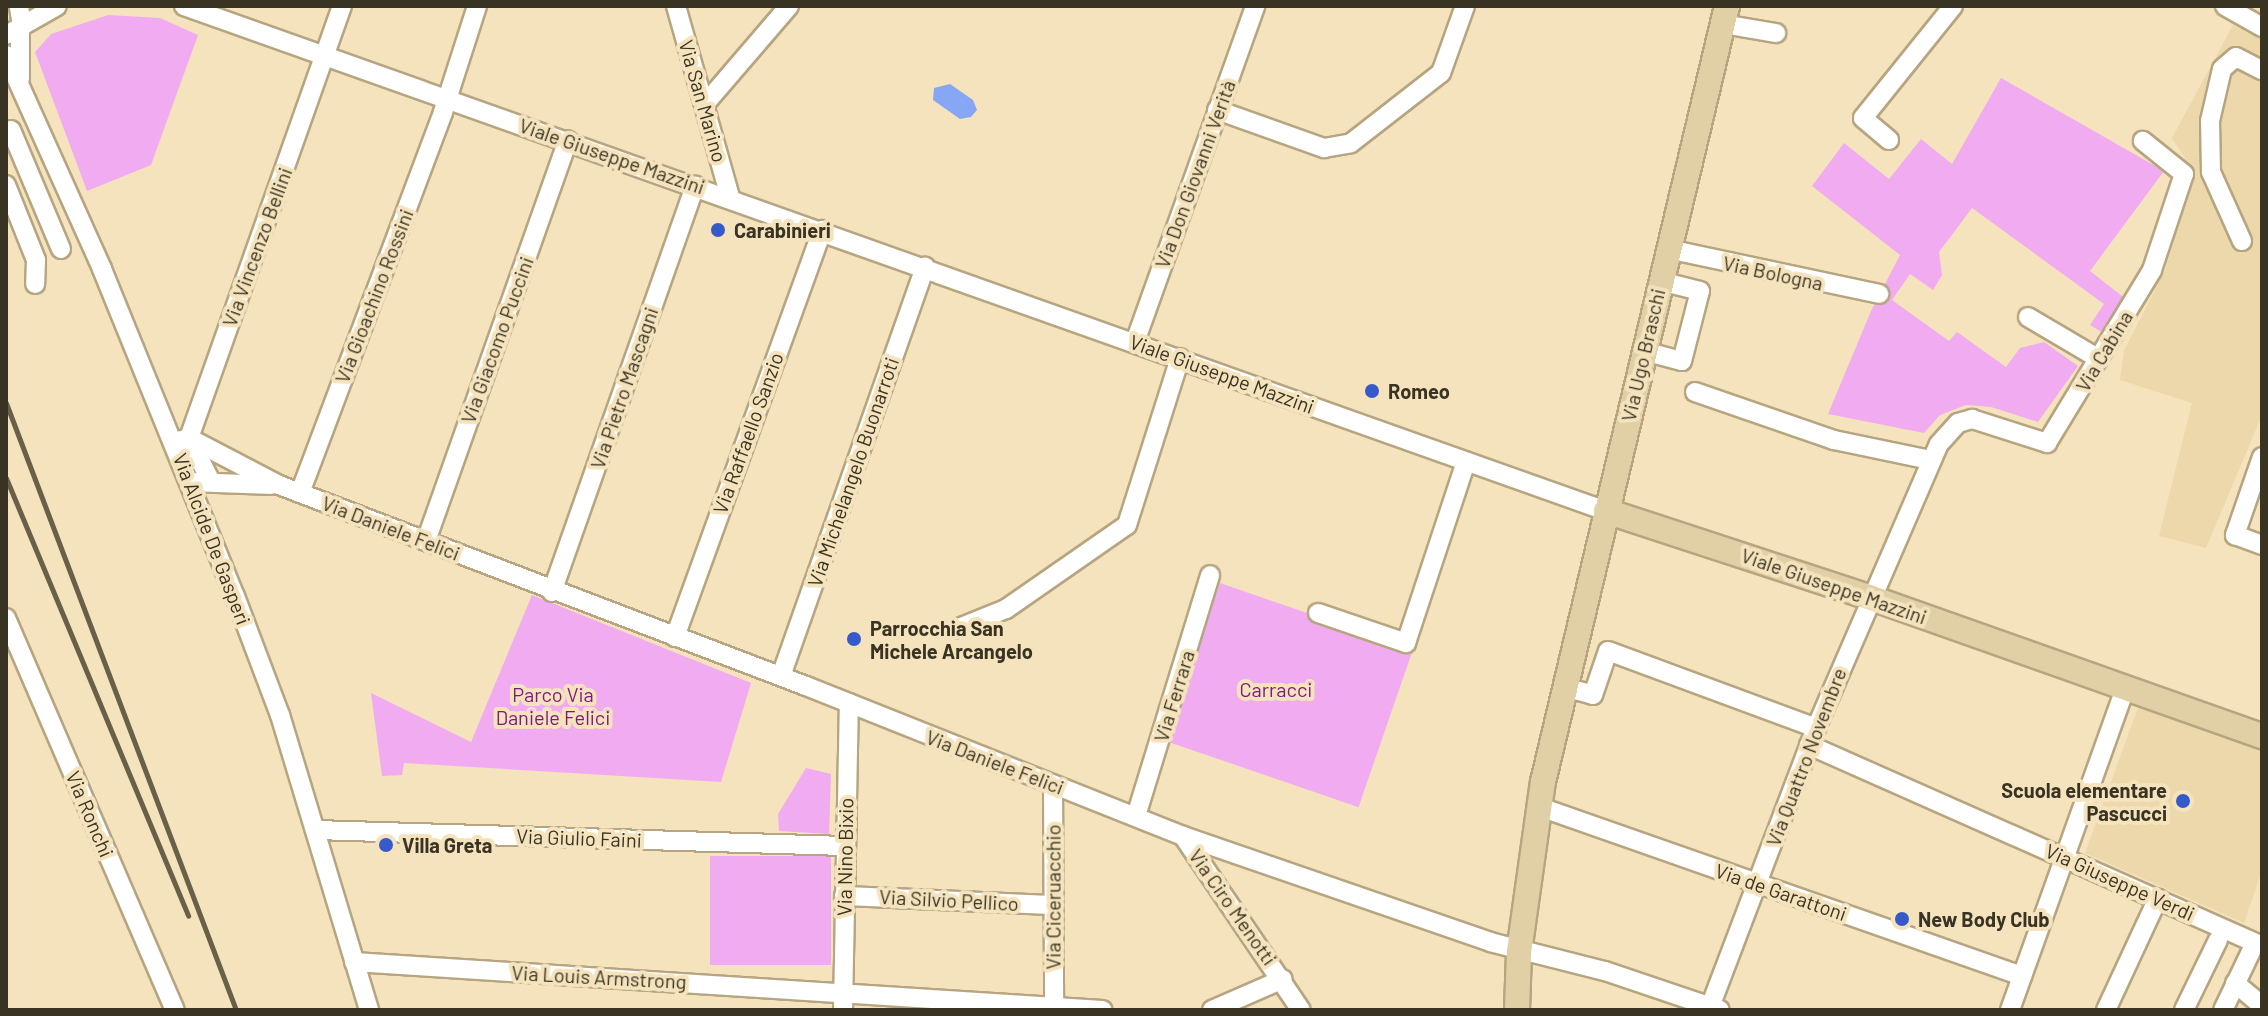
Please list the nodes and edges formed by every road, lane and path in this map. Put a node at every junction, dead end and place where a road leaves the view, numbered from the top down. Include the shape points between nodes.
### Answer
1 (19, 6) edge
2 (57, 6) edge
3 (342, 6) edge
4 (477, 6) edge
5 (676, 6) edge
6 (789, 6) edge
7 (1255, 6) edge
8 (1465, 6) edge
9 (1953, 6) edge
10 (2225, 6) edge
11 (196, 8) edge
12 (1725, 15) edge
13 (2262, 27) edge
14 (16, 30) edge
15 (1776, 33) dead end
16 (6, 55) edge
17 (325, 55) junction
18 (2262, 70) edge
19 (20, 82) junction
20 (447, 100) junction
21 (705, 104) junction
22 (1217, 110) junction
23 (36, 120) junction
24 (9, 131) edge
25 (568, 140) junction
26 (1889, 140) dead end
27 (2143, 141) dead end
28 (6, 185) edge
29 (695, 185) junction
30 (730, 197) junction
31 (822, 230) junction
32 (89, 239) junction
33 (2242, 241) dead end
34 (61, 249) junction
35 (1668, 249) junction
36 (36, 260) junction
37 (925, 267) junction
38 (1660, 281) junction
39 (35, 284) dead end
40 (1879, 294) dead end
41 (2028, 317) dead end
42 (1135, 342) junction
43 (1644, 351) junction
44 (1180, 358) junction
45 (2099, 359) junction
46 (1695, 392) dead end
47 (181, 440) junction
48 (2262, 457) edge
49 (1931, 460) junction
50 (1466, 462) junction
51 (190, 482) junction
52 (211, 482) junction
53 (279, 485) junction
54 (300, 493) junction
55 (1606, 511) junction
56 (426, 541) junction
57 (2262, 545) edge
58 (1210, 575) dead end
59 (552, 592) junction
60 (1869, 597) junction
61 (1318, 613) dead end
62 (6, 618) edge
63 (956, 629) dead end
64 (675, 637) junction
65 (781, 676) junction
66 (1564, 687) junction
67 (2125, 688) junction
68 (849, 703) junction
69 (2262, 736) edge
70 (1812, 737) junction
71 (1053, 785) junction
72 (1540, 807) junction
73 (1136, 816) junction
74 (315, 830) junction
75 (1183, 836) junction
76 (844, 846) junction
77 (2066, 857) junction
78 (1756, 884) junction
79 (844, 896) junction
80 (2158, 898) junction
81 (1053, 905) junction
82 (2218, 940) dead end
83 (1519, 952) junction
84 (354, 962) junction
85 (2022, 976) junction
86 (1283, 979) junction
87 (2235, 983) junction
88 (843, 1001) edge
89 (2262, 1006) edge
90 (1715, 1008) edge
91 (1054, 1009) edge
92 (175, 1010) edge
93 (369, 1010) edge
94 (1102, 1010) edge
95 (1212, 1010) edge
96 (1301, 1010) edge
97 (1517, 1010) edge
98 (2010, 1010) edge
99 (2106, 1010) edge
100 (2184, 1010) edge
101 (2223, 1010) edge

1 - 14 street, Via Alcide De Gasperi
2 - 14 street
3 - 17 street, Via Vincenzo Bellini
4 - 20 street, Via Gioachino Rossini
5 - 21 street, Via San Marino
6 - 21 street
7 - 22 street, Via Don Giovanni Verità
8 - 22 street via 1441,73 1351,143 1324,148
9 - 26 street via 1863,118
10 - 13 street
11 - 17 street, Viale Giuseppe Mazzini
12 - 15 street, Via Ugo Braschi
12 - 35 main road, Via Ugo Braschi
14 - 19 street, Via Alcide De Gasperi
16 - 19 street, Via Alcide De Gasperi
17 - 20 street, Viale Giuseppe Mazzini
17 - 47 street, Via Vincenzo Bellini
18 - 33 street via 2236,57 2222,69 2210,121 2211,172
19 - 23 street, Via Alcide De Gasperi
20 - 25 street, Viale Giuseppe Mazzini
20 - 54 street, Via Gioachino Rossini
21 - 30 street, Via San Marino
22 - 42 street, Via Don Giovanni Verità
23 - 24 street
23 - 32 street, Via Alcide De Gasperi
24 - 34 street
25 - 29 street, Viale Giuseppe Mazzini
25 - 56 street, Via Giacomo Puccini
27 - 45 street, Via Cabina via 2184,174 2179,200 2152,270
28 - 36 street
29 - 30 street, Viale Giuseppe Mazzini
29 - 59 street, Via Pietro Mascagni
30 - 31 street, Viale Giuseppe Mazzini
31 - 37 street, Viale Giuseppe Mazzini
31 - 64 street, Via Raffaello Sanzio
32 - 34 street
32 - 47 street, Via Alcide De Gasperi
34 - 36 street
35 - 38 main road, Via Ugo Braschi
35 - 40 street, Via Bologna
36 - 39 street
37 - 42 street, Viale Giuseppe Mazzini
37 - 65 street, Via Michelangelo Buonarroti
38 - 43 main road, Via Ugo Braschi
38 - 43 street via 1700,291 1682,361
41 - 45 street
42 - 44 street, Viale Giuseppe Mazzini
43 - 55 main road, Via Ugo Braschi
44 - 50 street, Viale Giuseppe Mazzini
44 - 63 street via 1127,525 1006,609
45 - 49 street, Via Cabina via 2047,443 1972,419 1947,432
46 - 49 street via 1834,440
47 - 51 street, Via Alcide De Gasperi
47 - 52 street
47 - 53 street, Via Daniele Felici
48 - 57 street via 2235,535
49 - 60 street, Via Cabina
50 - 55 street, Viale Giuseppe Mazzini
50 - 61 street via 1406,643
51 - 52 street, Via Daniele Felici
51 - 74 street, Via Alcide De Gasperi via 280,715
52 - 53 street, Via Daniele Felici
53 - 54 street, Via Daniele Felici
54 - 56 street, Via Daniele Felici
55 - 60 main road, Viale Giuseppe Mazzini
55 - 66 main road, Via Ugo Braschi
56 - 59 street, Via Daniele Felici
58 - 73 street, Via Ferrara
59 - 64 street, Via Daniele Felici
60 - 67 main road, Viale Giuseppe Mazzini
60 - 70 street, Via Quattro Novembre
62 - 92 street, Via Ronchi
64 - 65 street, Via Daniele Felici
65 - 68 street, Via Daniele Felici
66 - 70 street via 1593,695 1608,651
66 - 72 main road, Via Ugo Braschi
67 - 69 main road, Viale Giuseppe Mazzini
67 - 77 street
68 - 71 street, Via Daniele Felici
68 - 76 street, Via Nino Bixio
70 - 77 street, Via Giuseppe Verdi
70 - 78 street, Via Quattro Novembre
71 - 73 street, Via Daniele Felici
71 - 81 street, Via Ciceruacchio
72 - 78 street, Via de Garattoni
72 - 83 main road, Via Ugo Braschi
73 - 75 street, Via Daniele Felici
74 - 76 street, Via Giulio Faini
74 - 84 street, Via Alcide De Gasperi
75 - 83 street, Via Daniele Felici
75 - 86 street, Via Ciro Menotti
76 - 79 street, Via Nino Bixio
77 - 80 street, Via Giuseppe Verdi
77 - 85 street
78 - 85 street, Via de Garattoni
78 - 90 street, Via Quattro Novembre
79 - 81 street, Via Silvio Pellico
79 - 88 street, Via Nino Bixio
80 - 87 street, Via Giuseppe Verdi via 2255,943
80 - 99 street
81 - 91 street, Via Ciceruacchio
82 - 100 street
83 - 90 street, Via Daniele Felici via 1605,971
83 - 97 main road, Via Ugo Braschi
84 - 88 street, Via Louis Armstrong
84 - 93 street, Via Alcide De Gasperi
85 - 98 street
86 - 95 street, Via Ciro Menotti
86 - 96 street, Via Ciro Menotti
87 - 89 street
87 - 101 street
88 - 91 street, Via Louis Armstrong
91 - 94 street, Via Louis Armstrong

